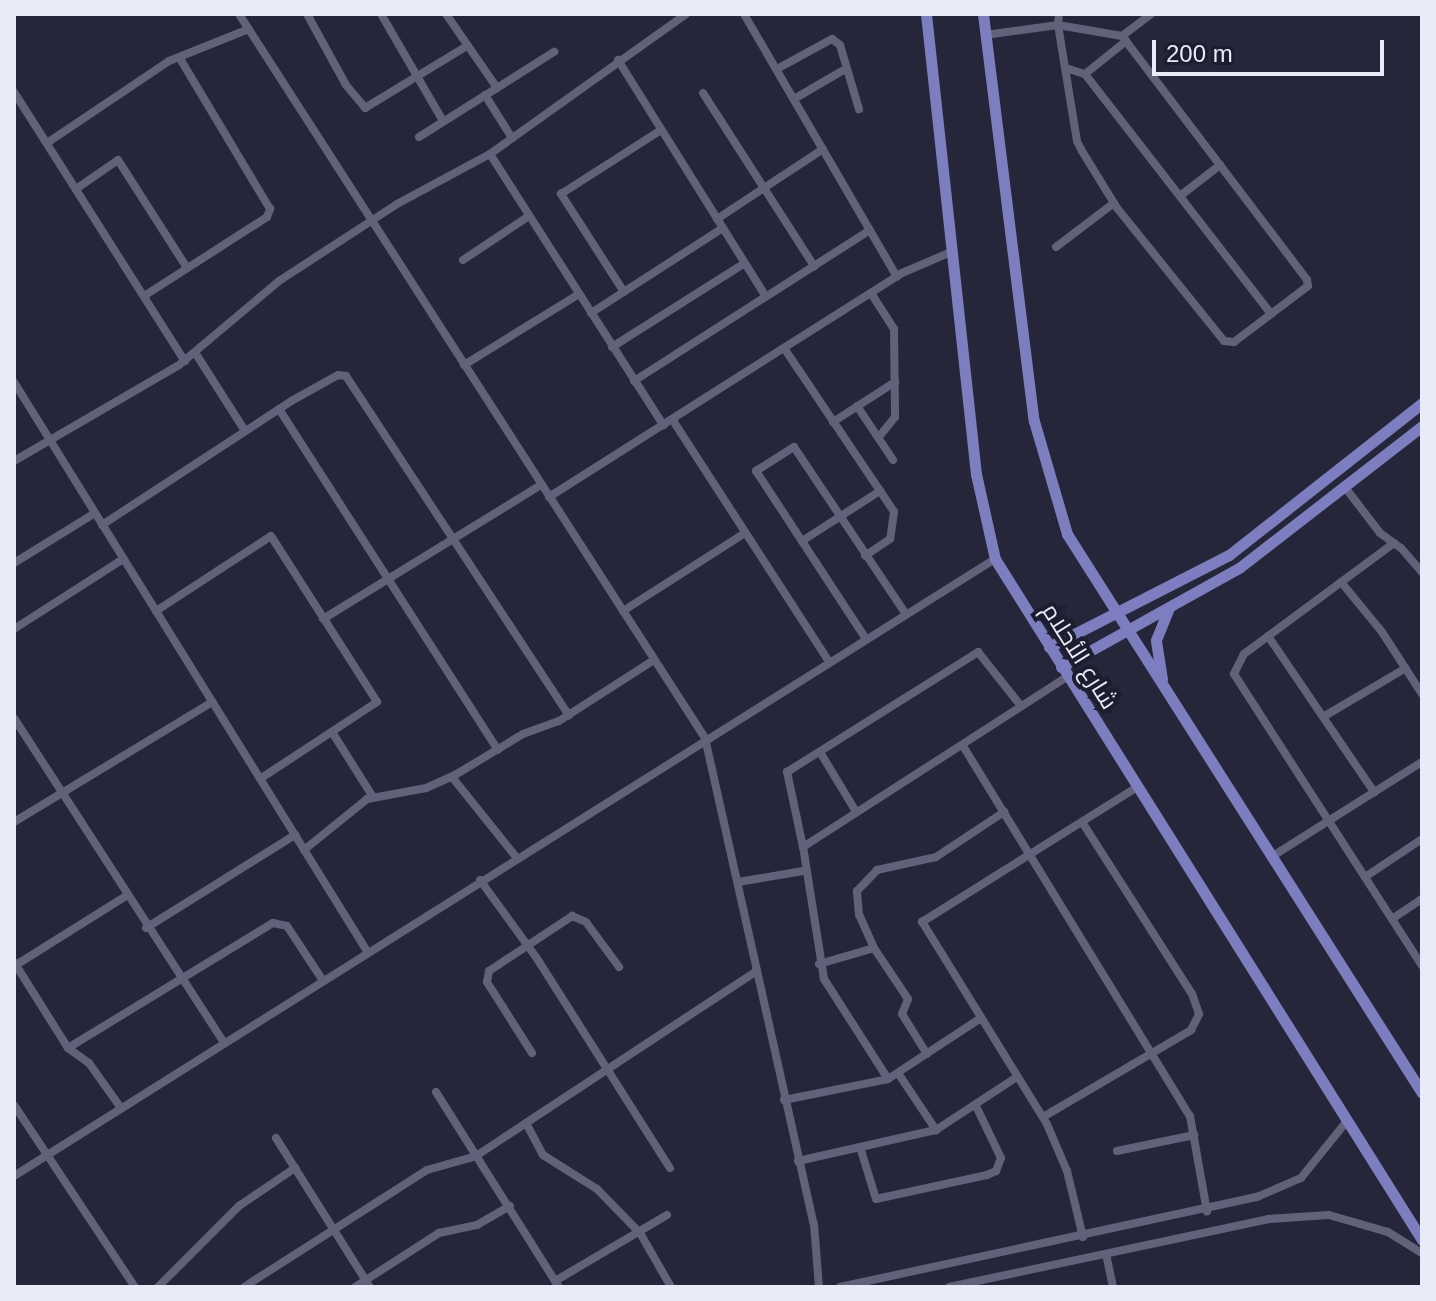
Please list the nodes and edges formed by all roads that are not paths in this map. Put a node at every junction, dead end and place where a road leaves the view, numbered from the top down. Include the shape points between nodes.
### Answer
1 (239, 14) edge
2 (307, 14) edge
3 (381, 14) edge
4 (447, 14) edge
5 (686, 14) edge
6 (744, 14) edge
7 (926, 14) edge
8 (983, 14) edge
9 (1059, 14) edge
10 (1151, 14) edge
11 (1058, 25) junction
12 (249, 29) junction
13 (985, 35) junction
14 (1124, 38) junction
15 (467, 46) junction
16 (554, 52) dead end
17 (179, 57) junction
18 (618, 60) junction
19 (847, 68) junction
20 (1066, 68) junction
21 (777, 69) junction
22 (1085, 74) junction
23 (417, 76) junction
24 (497, 88) junction
25 (14, 92) edge
26 (703, 93) dead end
27 (485, 95) junction
28 (794, 99) junction
29 (859, 109) dead end
30 (443, 121) junction
31 (661, 130) junction
32 (419, 137) dead end
33 (512, 138) junction
34 (47, 143) junction
35 (823, 149) junction
36 (490, 154) junction
37 (1220, 165) junction
38 (764, 188) junction
39 (76, 189) junction
40 (1180, 196) junction
41 (1114, 203) junction
42 (529, 216) junction
43 (717, 219) junction
44 (371, 222) junction
45 (723, 228) junction
46 (870, 230) junction
47 (1056, 247) dead end
48 (951, 252) junction
49 (463, 260) dead end
50 (745, 263) junction
51 (814, 266) junction
52 (187, 268) junction
53 (897, 277) junction
54 (624, 292) junction
55 (871, 293) junction
56 (579, 294) junction
57 (144, 296) junction
58 (766, 297) junction
59 (591, 313) junction
60 (1271, 314) junction
61 (612, 347) junction
62 (784, 348) junction
63 (196, 354) junction
64 (185, 361) junction
65 (464, 365) junction
66 (634, 381) junction
67 (14, 382) edge
68 (895, 382) junction
69 (1422, 403) edge
70 (857, 406) junction
71 (279, 409) junction
72 (672, 419) junction
73 (833, 422) junction
74 (663, 425) junction
75 (1422, 426) edge
76 (245, 431) junction
77 (879, 437) junction
78 (50, 441) junction
79 (893, 460) dead end
80 (14, 461) edge
81 (541, 485) junction
82 (1344, 486) junction
83 (880, 491) junction
84 (549, 497) junction
85 (1284, 512) junction
86 (95, 513) junction
87 (840, 517) junction
88 (102, 525) junction
89 (1293, 526) junction
90 (745, 533) junction
91 (454, 538) junction
92 (802, 541) junction
93 (1394, 543) junction
94 (865, 556) junction
95 (123, 559) junction
96 (995, 559) junction
97 (14, 563) edge
98 (1422, 572) edge
99 (388, 579) junction
100 (1341, 582) junction
101 (1173, 604) junction
102 (156, 611) junction
103 (623, 611) junction
104 (1116, 613) junction
105 (906, 614) junction
106 (323, 619) junction
107 (14, 629) edge
108 (1127, 629) junction
109 (1268, 636) junction
110 (866, 639) junction
111 (1049, 647) junction
112 (654, 660) junction
113 (829, 662) junction
114 (1406, 668) junction
115 (1064, 672) junction
116 (1164, 687) junction
117 (1422, 694) edge
118 (212, 702) junction
119 (1021, 706) junction
120 (569, 715) junction
121 (1323, 717) junction
122 (14, 718) edge
123 (332, 732) junction
124 (705, 738) junction
125 (963, 746) junction
126 (498, 750) junction
127 (820, 752) junction
128 (1422, 762) edge
129 (452, 777) junction
130 (260, 779) junction
131 (1136, 788) junction
132 (1374, 792) junction
133 (61, 794) junction
134 (373, 797) junction
135 (855, 810) junction
136 (1004, 812) junction
137 (1329, 820) junction
138 (14, 822) edge
139 (1082, 822) junction
140 (295, 835) junction
141 (1422, 839) edge
142 (803, 847) junction
143 (304, 850) junction
144 (1031, 855) junction
145 (516, 857) junction
146 (1271, 857) junction
147 (803, 871) junction
148 (1365, 877) junction
149 (480, 880) junction
150 (738, 882) junction
151 (126, 896) junction
152 (1422, 899) edge
153 (1392, 919) junction
154 (146, 928) junction
155 (524, 946) junction
156 (874, 948) junction
157 (367, 951) junction
158 (15, 964) edge
159 (819, 964) junction
160 (1422, 966) edge
161 (619, 967) dead end
162 (757, 971) junction
163 (322, 979) junction
164 (179, 980) junction
165 (981, 1018) junction
166 (224, 1042) junction
167 (68, 1048) junction
168 (1154, 1051) junction
169 (532, 1053) dead end
170 (927, 1054) junction
171 (608, 1068) junction
172 (898, 1073) junction
173 (1017, 1077) junction
174 (888, 1079) junction
175 (436, 1092) dead end
176 (1422, 1093) edge
177 (784, 1100) junction
178 (14, 1105) edge
179 (976, 1106) junction
180 (121, 1108) junction
181 (1043, 1117) junction
182 (1346, 1122) junction
183 (526, 1123) junction
184 (936, 1130) junction
185 (1194, 1135) junction
186 (276, 1138) dead end
187 (860, 1147) junction
188 (1117, 1151) dead end
189 (478, 1154) junction
190 (46, 1156) junction
191 (798, 1161) junction
192 (295, 1168) junction
193 (670, 1168) dead end
194 (14, 1176) edge
195 (510, 1206) junction
196 (1207, 1211) junction
197 (667, 1215) dead end
198 (334, 1230) junction
199 (640, 1233) junction
200 (1083, 1237) junction
201 (1422, 1240) edge
202 (1422, 1253) edge
203 (1106, 1254) junction
204 (368, 1284) edge
205 (557, 1284) edge
206 (135, 1287) edge
207 (158, 1287) edge
208 (244, 1287) edge
209 (355, 1287) edge
210 (671, 1287) edge
211 (819, 1287) edge
212 (840, 1287) edge
213 (949, 1287) edge
214 (1113, 1287) edge

1 - 12 street
2 - 23 street via 346,85 365,108
3 - 23 street
4 - 15 street
5 - 18 street
6 - 21 street
7 - 48 main road, شارع الأحلام
8 - 13 main road
9 - 11 street
10 - 14 street
11 - 13 street
11 - 14 street
11 - 20 street
12 - 17 street
12 - 44 street
13 - 104 main road via 1034,421 1067,534
14 - 22 street
14 - 37 street
15 - 23 street
15 - 24 street
16 - 24 street
17 - 34 street
17 - 52 street via 270,209 267,217
18 - 31 street
18 - 33 street
19 - 21 street via 840,45 832,39
19 - 28 street
19 - 29 street
20 - 22 street
20 - 41 street via 1077,141
21 - 28 street
22 - 40 street
23 - 30 street
24 - 27 street
25 - 34 street
26 - 38 street
27 - 30 street
27 - 33 street
28 - 35 street
30 - 32 street
31 - 43 street
31 - 54 street via 561,194
33 - 36 street
34 - 39 street
35 - 38 street
35 - 46 street
36 - 42 street
36 - 44 street
37 - 40 street
37 - 60 street via 1307,280 1308,286
38 - 43 street
38 - 51 street
39 - 52 street via 118,160
39 - 57 street
40 - 60 street
41 - 47 street
41 - 60 street via 1224,341 1234,342
42 - 49 street
42 - 56 street
43 - 45 street
44 - 63 street via 279,281
44 - 65 street
45 - 50 street
45 - 54 street
46 - 51 street
46 - 53 street
48 - 53 street
48 - 96 main road, شارع الأحلام via 976,474
50 - 58 street
50 - 61 street
51 - 58 street
52 - 57 street
53 - 55 street
54 - 59 street
55 - 62 street
55 - 68 street via 894,329
56 - 59 street
56 - 65 street
57 - 64 street
58 - 66 street
59 - 61 street
61 - 66 street
62 - 72 street
62 - 73 street
63 - 64 street
63 - 76 street
64 - 78 street
65 - 81 street
66 - 74 street
67 - 78 street
68 - 70 street
68 - 77 street via 895,417
69 - 85 main road
70 - 73 street
70 - 77 street
71 - 76 street
71 - 91 street via 338,375 346,376
71 - 99 street
72 - 74 street
72 - 90 street
73 - 83 street
74 - 84 street
75 - 82 main road
76 - 88 street
77 - 79 street
78 - 80 street
78 - 86 street
81 - 84 street
81 - 91 street
82 - 89 main road
82 - 93 street
83 - 87 street
83 - 94 street via 894,512 896,528 880,549
84 - 103 street
85 - 89 main road
85 - 104 main road via 1229,555
86 - 88 street
86 - 97 street
87 - 92 street
87 - 92 street via 794,447 756,471
87 - 94 street
88 - 95 street
89 - 101 main road via 1239,568
90 - 103 street
90 - 113 street
91 - 99 street
91 - 120 street
92 - 110 street
93 - 98 street
93 - 100 street
94 - 105 street
95 - 102 street
95 - 107 street
96 - 105 street
96 - 111 main road, شارع الأحلام
99 - 106 street
99 - 126 street
100 - 109 street
100 - 114 street
101 - 108 main road
101 - 116 main road via 1156,640
102 - 106 street via 271,536
102 - 118 street
103 - 112 street
104 - 108 main road
104 - 111 main road
105 - 110 street
106 - 123 street via 377,702
108 - 115 main road
108 - 116 main road
109 - 121 street
109 - 137 street via 1244,654 1234,674
110 - 113 street
111 - 115 main road, شارع الأحلام
112 - 120 street
112 - 124 street
113 - 124 street
114 - 117 street
114 - 121 street
115 - 119 street
115 - 131 main road, شارع الأحلام
116 - 146 main road
118 - 130 street
118 - 133 street
119 - 125 street
119 - 127 street via 978,652
120 - 126 street
121 - 132 street
122 - 133 street
123 - 130 street
123 - 134 street
124 - 145 street
124 - 150 street
125 - 135 street
125 - 136 street
126 - 129 street
127 - 135 street
127 - 142 street via 787,772
128 - 132 street
129 - 134 street via 426,788
129 - 145 street
130 - 140 street
131 - 139 street
131 - 182 main road, شارع الأحلام
132 - 137 street
133 - 138 street
133 - 151 street
134 - 143 street
135 - 142 street
136 - 144 street
136 - 156 street via 936,857 877,870 860,885 859,915
137 - 146 street
137 - 148 street
139 - 144 street
139 - 168 street via 1196,1003 1199,1014 1191,1030
140 - 143 street
140 - 154 street
141 - 148 street
142 - 147 street
143 - 157 street
144 - 165 street via 922,922
144 - 168 street
145 - 149 street
146 - 176 main road
147 - 150 street
147 - 159 street
148 - 153 street
149 - 155 street
149 - 157 street
150 - 162 street
151 - 154 street
151 - 158 street
152 - 153 street
153 - 160 street
154 - 164 street
155 - 161 street via 572,916
155 - 169 street via 485,976
155 - 171 street
156 - 159 street
156 - 170 street via 908,999 902,1014
157 - 163 street
158 - 167 street
159 - 174 street
162 - 171 street
162 - 177 street
163 - 164 street via 281,922
163 - 166 street
164 - 166 street
164 - 167 street
165 - 170 street
165 - 173 street
166 - 180 street
167 - 180 street via 89,1063
168 - 181 street
168 - 185 street via 1190,1116
170 - 172 street
171 - 183 street
171 - 193 street
172 - 174 street
172 - 184 street
173 - 179 street
173 - 181 street
174 - 177 street
175 - 189 street
177 - 191 street
178 - 190 street
179 - 184 street
179 - 187 street via 1001,1158 996,1171 987,1175 876,1199
180 - 190 street
181 - 200 street via 1067,1171
182 - 196 street via 1320,1161 1301,1178
182 - 201 main road, شارع الأحلام
183 - 189 street
183 - 199 street via 543,1155 597,1189
184 - 187 street
185 - 188 street
185 - 196 street
186 - 192 street
187 - 191 street
189 - 195 street
189 - 198 street via 427,1170
190 - 194 street
190 - 206 street
191 - 211 street via 814,1224
192 - 198 street
192 - 207 street via 239,1206
195 - 204 street via 477,1225 439,1233
195 - 205 street
196 - 200 street
197 - 199 street
198 - 204 street
198 - 208 street
199 - 205 street
199 - 210 street
200 - 212 street
202 - 203 street via 1388,1232 1329,1215 1268,1219
203 - 213 street
203 - 214 street
204 - 209 street

